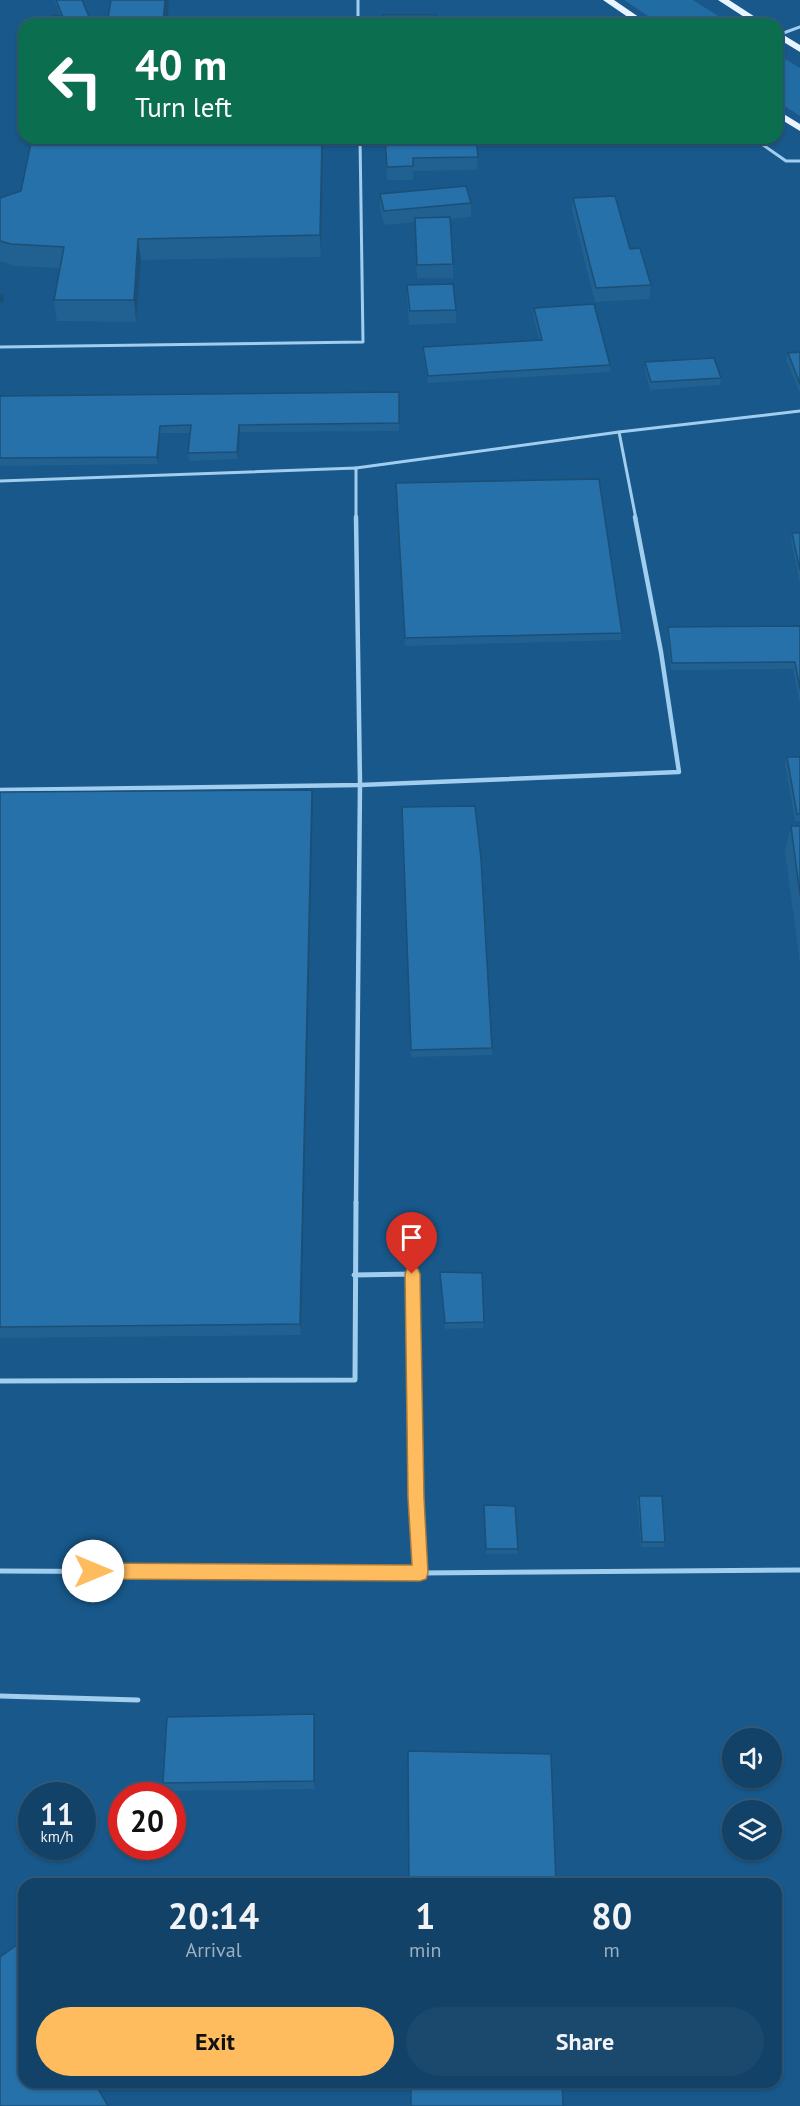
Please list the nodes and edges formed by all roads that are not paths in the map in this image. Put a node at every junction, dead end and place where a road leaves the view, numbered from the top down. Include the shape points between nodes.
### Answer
1 (358, 0) edge
2 (608, 0) edge
3 (723, 0) edge
4 (358, 18) edge
5 (635, 18) edge
6 (752, 18) edge
7 (800, 27) edge
8 (783, 33) edge
9 (783, 38) edge
10 (800, 49) edge
11 (783, 117) edge
12 (800, 128) edge
13 (360, 144) edge
14 (762, 144) edge
15 (800, 161) edge
16 (0, 347) edge
17 (800, 411) edge
18 (619, 432) junction
19 (356, 468) junction
20 (0, 481) edge
21 (360, 785) junction
22 (0, 790) edge
23 (354, 1275) junction
24 (0, 1381) edge
25 (800, 1570) edge
26 (0, 1571) edge
27 (420, 1573) junction
28 (0, 1696) edge
29 (138, 1700) dead end

1 - 4 lane
2 - 5 main road
3 - 6 main road
7 - 8 lane
9 - 10 main road
11 - 12 main road
13 - 16 lane via 363,342
14 - 15 lane via 786,161
17 - 18 lane
18 - 19 lane
18 - 21 lane via 661,652 679,772
19 - 20 lane
19 - 21 lane
21 - 22 lane
21 - 23 lane
23 - 24 lane via 355,1380
23 - 27 lane via 412,1274
25 - 27 lane
26 - 27 lane
28 - 29 lane

